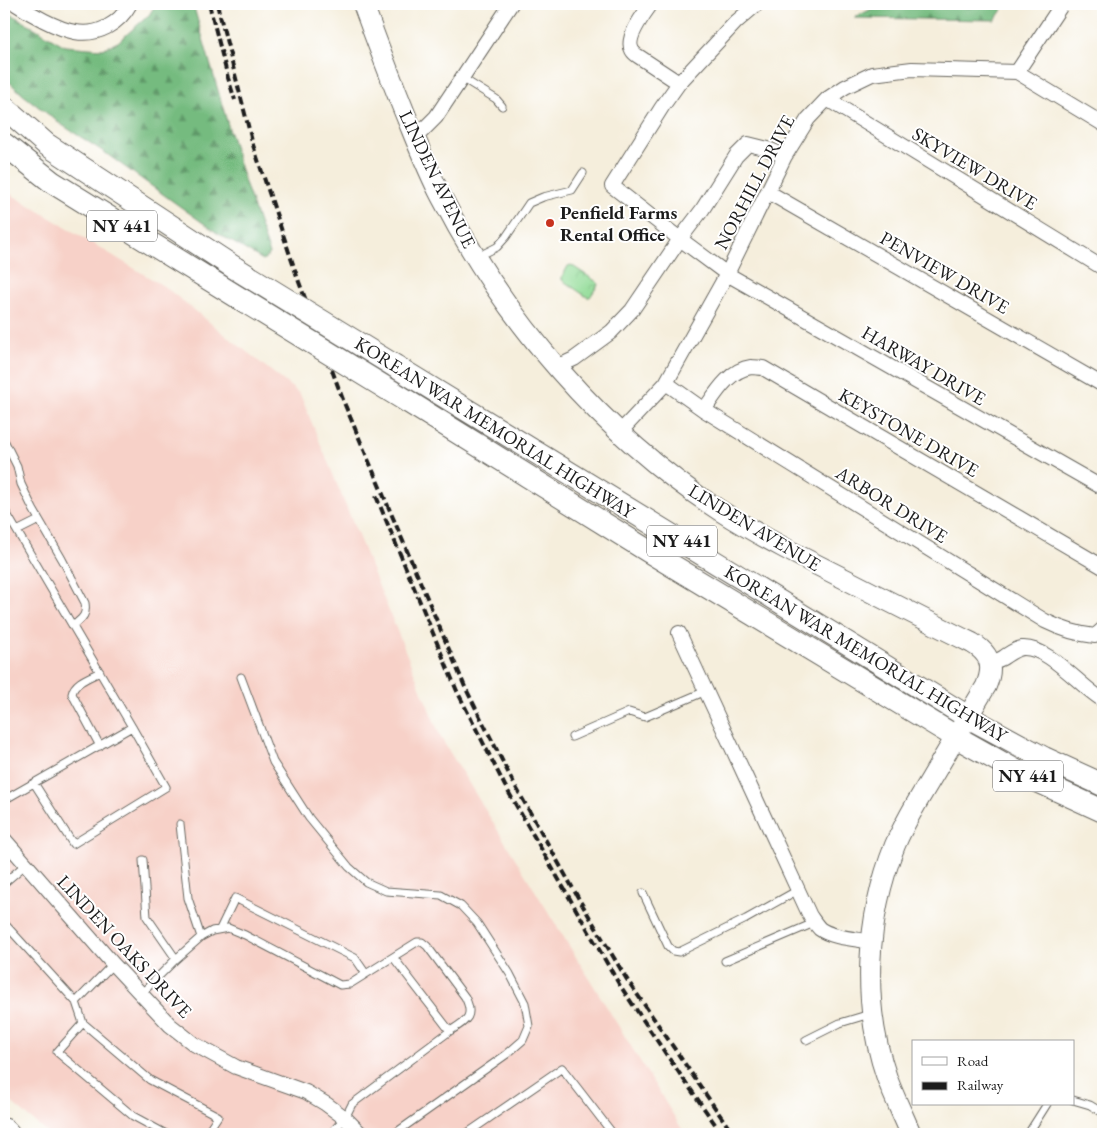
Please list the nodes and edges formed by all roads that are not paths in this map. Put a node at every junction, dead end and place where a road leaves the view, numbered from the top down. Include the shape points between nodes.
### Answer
1 (16, 4) edge
2 (130, 4) edge
3 (363, 4) edge
4 (512, 4) edge
5 (651, 4) edge
6 (758, 4) edge
7 (1062, 4) edge
8 (1017, 72) junction
9 (462, 78) junction
10 (679, 83) junction
11 (826, 100) junction
12 (502, 106) dead end
13 (4, 107) edge
14 (1103, 124) edge
15 (414, 135) junction
16 (4, 144) edge
17 (785, 156) junction
18 (583, 173) dead end
19 (768, 192) junction
20 (680, 239) junction
21 (476, 258) junction
22 (1103, 268) edge
23 (727, 274) junction
24 (557, 367) junction
25 (666, 383) junction
26 (1103, 385) edge
27 (704, 410) junction
28 (620, 432) junction
29 (5, 442) dead end
30 (1103, 488) edge
31 (4, 509) edge
32 (39, 520) junction
33 (17, 531) junction
34 (1103, 567) edge
35 (73, 626) junction
36 (1103, 629) edge
37 (679, 633) dead end
38 (990, 663) junction
39 (100, 672) junction
40 (241, 677) dead end
41 (706, 691) junction
42 (1103, 700) edge
43 (968, 717) junction
44 (132, 728) junction
45 (956, 736) junction
46 (572, 737) dead end
47 (100, 746) junction
48 (34, 783) junction
49 (1103, 785) edge
50 (4, 800) edge
51 (1103, 811) edge
52 (180, 824) dead end
53 (4, 839) edge
54 (143, 860) dead end
55 (25, 865) junction
56 (4, 883) edge
57 (798, 890) junction
58 (643, 893) dead end
59 (4, 923) edge
60 (814, 923) junction
61 (220, 929) junction
62 (200, 937) junction
63 (872, 942) junction
64 (393, 957) junction
65 (176, 959) junction
66 (726, 961) dead end
67 (113, 964) junction
68 (366, 974) junction
69 (140, 994) junction
70 (76, 1002) junction
71 (873, 1014) junction
72 (83, 1023) junction
73 (450, 1031) junction
74 (806, 1040) dead end
75 (1074, 1100) edge
76 (1046, 1106) edge
77 (1103, 1113) edge
78 (345, 1118) junction
79 (4, 1131) edge
80 (8, 1134) edge
81 (166, 1134) edge
82 (206, 1134) edge
83 (330, 1134) edge
84 (361, 1134) edge
85 (394, 1134) edge
86 (466, 1134) edge
87 (613, 1134) edge
88 (911, 1134) edge
89 (1028, 1134) edge

1 - 2 street via 58,26 75,32 92,32 116,21
3 - 15 street, LINDEN AVENUE
4 - 9 street
5 - 10 street via 632,37 632,51
6 - 10 street via 736,22
7 - 8 street
8 - 11 street, NORHILL DRIVE via 912,69 872,74
8 - 14 street, NORHILL DRIVE
9 - 12 lane
9 - 15 street via 436,117
10 - 20 street, HARWAY DRIVE via 612,186
11 - 17 street, NORHILL DRIVE via 808,118
11 - 22 street, SKYVIEW DRIVE
13 - 43 main road, KOREAN WAR MEMORIAL HIGHWAY / NY 441, bridge via 46,144 236,268
15 - 21 street, LINDEN AVENUE via 441,196
16 - 45 main road, KOREAN WAR MEMORIAL HIGHWAY / NY 441, bridge via 52,182 656,556
17 - 19 street, NORHILL DRIVE
17 - 20 street via 748,144 736,156
18 - 21 lane via 572,190 529,203 497,247
19 - 23 street, NORHILL DRIVE
19 - 26 street, PENVIEW DRIVE
20 - 23 street, HARWAY DRIVE
20 - 24 street via 632,310 611,332 574,360
21 - 24 street, LINDEN AVENUE
23 - 25 street, NORHILL DRIVE
23 - 30 street, HARWAY DRIVE
24 - 28 street, LINDEN AVENUE
25 - 27 street, ARBOR DRIVE
25 - 28 street, NORHILL DRIVE
27 - 34 street, KEYSTONE DRIVE via 727,379 750,367 763,368
27 - 36 street, ARBOR DRIVE via 1045,621 1080,634 1095,636
28 - 38 street, LINDEN AVENUE via 719,510 796,555 972,643 984,652
29 - 32 lane
31 - 33 lane
32 - 33 lane
32 - 35 lane via 85,603 86,611
33 - 35 lane
35 - 39 lane
37 - 41 street
38 - 42 street via 1022,648 1036,650
38 - 43 street via 989,680
39 - 44 lane
39 - 47 lane via 76,685 72,694
40 - 85 lane via 273,762 309,818 349,867 366,882 386,891 441,895 461,906 477,923 525,1003 529,1026 523,1040
41 - 46 lane via 645,717 629,712
41 - 57 street
43 - 45 street
43 - 49 main road, KOREAN WAR MEMORIAL HIGHWAY / NY 441
44 - 47 lane
44 - 48 lane via 166,788 73,844
45 - 51 main road, KOREAN WAR MEMORIAL HIGHWAY / NY 441 via 1020,773
45 - 63 street via 895,844
47 - 48 lane
48 - 50 lane
52 - 62 lane via 188,898
53 - 55 street, LINDEN OAKS DRIVE
54 - 65 lane via 147,918
55 - 56 lane
55 - 67 street, LINDEN OAKS DRIVE
57 - 58 lane via 679,952 668,946
57 - 60 street
59 - 70 lane
60 - 63 street via 836,936
60 - 66 lane
61 - 62 lane
61 - 68 lane via 228,928 245,935 340,985 350,984
61 - 68 lane via 235,898 356,958
62 - 65 lane
63 - 71 street
64 - 68 lane
64 - 73 lane
64 - 73 lane via 418,942 427,946 465,997 470,1011 464,1022
65 - 69 lane
67 - 69 street, LINDEN OAKS DRIVE
67 - 70 lane
69 - 78 street, LINDEN OAKS DRIVE via 194,1044 236,1067 306,1092
70 - 72 lane
71 - 74 lane via 840,1023
71 - 88 street via 887,1078
72 - 81 lane via 57,1052 133,1116
72 - 82 lane via 150,1080 218,1116
73 - 78 lane via 352,1104
75 - 77 lane
76 - 89 lane
78 - 83 lane
78 - 84 street, LINDEN OAKS DRIVE
79 - 80 highway
86 - 87 lane via 562,1068

